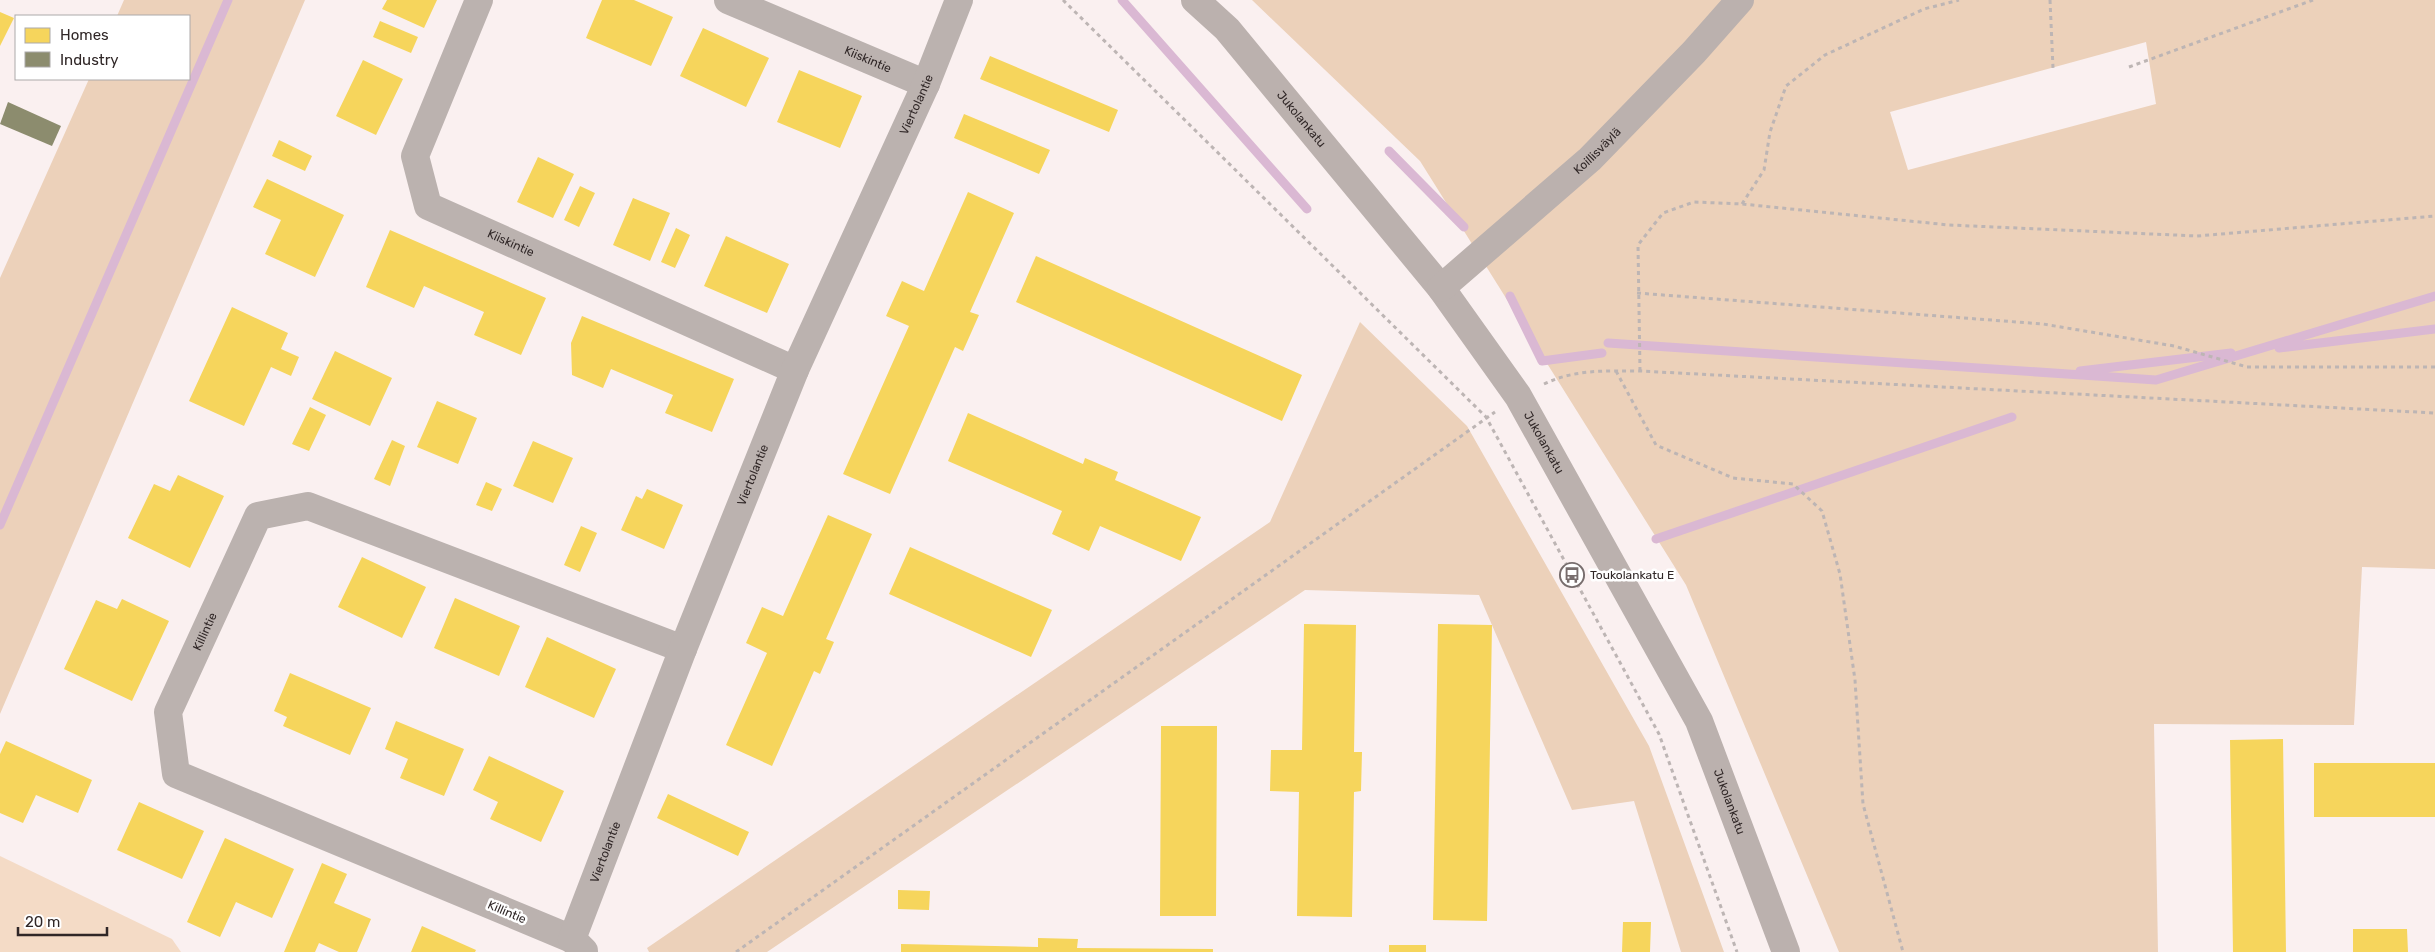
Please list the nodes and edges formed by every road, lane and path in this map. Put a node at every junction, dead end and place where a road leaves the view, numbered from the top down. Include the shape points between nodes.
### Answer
1 (479, 0) edge
2 (728, 0) edge
3 (958, 0) edge
4 (1063, 0) edge
5 (1195, 0) edge
6 (1740, 0) edge
7 (1959, 0) edge
8 (2050, 0) edge
9 (2313, 0) edge
10 (2129, 67) dead end
11 (2053, 68) dead end
12 (926, 84) junction
13 (1742, 204) junction
14 (2435, 216) edge
15 (1441, 288) junction
16 (1638, 293) junction
17 (2435, 367) edge
18 (795, 370) junction
19 (1616, 371) junction
20 (1640, 371) junction
21 (1518, 396) junction
22 (2435, 414) edge
23 (1486, 417) junction
24 (683, 648) junction
25 (578, 946) edge
26 (736, 952) edge
27 (1737, 952) edge
28 (1786, 952) edge
29 (1903, 952) edge

1 - 18 street, Kiiskintie via 415,156 428,206
2 - 12 street, Kiiskintie
3 - 12 street, Viertolantie
4 - 23 path
5 - 15 main road, Jukolankatu via 1227,28
6 - 15 main road, Koillisväylä via 1590,159
7 - 13 path via 1924,9 1825,55 1786,86 1770,132 1764,170
8 - 11 path
9 - 10 path
12 - 18 street, Viertolantie
13 - 14 path via 1949,225 2197,236
13 - 16 path via 1694,202 1664,213 1638,245
15 - 21 main road, Jukolankatu
16 - 17 path via 2043,324 2174,346 2247,367
16 - 20 path
18 - 24 street, Viertolantie
19 - 20 path
19 - 21 path via 1591,370 1560,376
19 - 29 path via 1656,445 1732,478 1794,484 1822,511 1840,574 1850,642 1863,804
20 - 22 path
21 - 23 path
21 - 28 main road, Jukolankatu via 1699,721
23 - 26 path
23 - 27 path via 1660,734
24 - 25 street, Viertolantie
24 - 25 street, Killintie via 308,506 258,516 168,712 176,774

